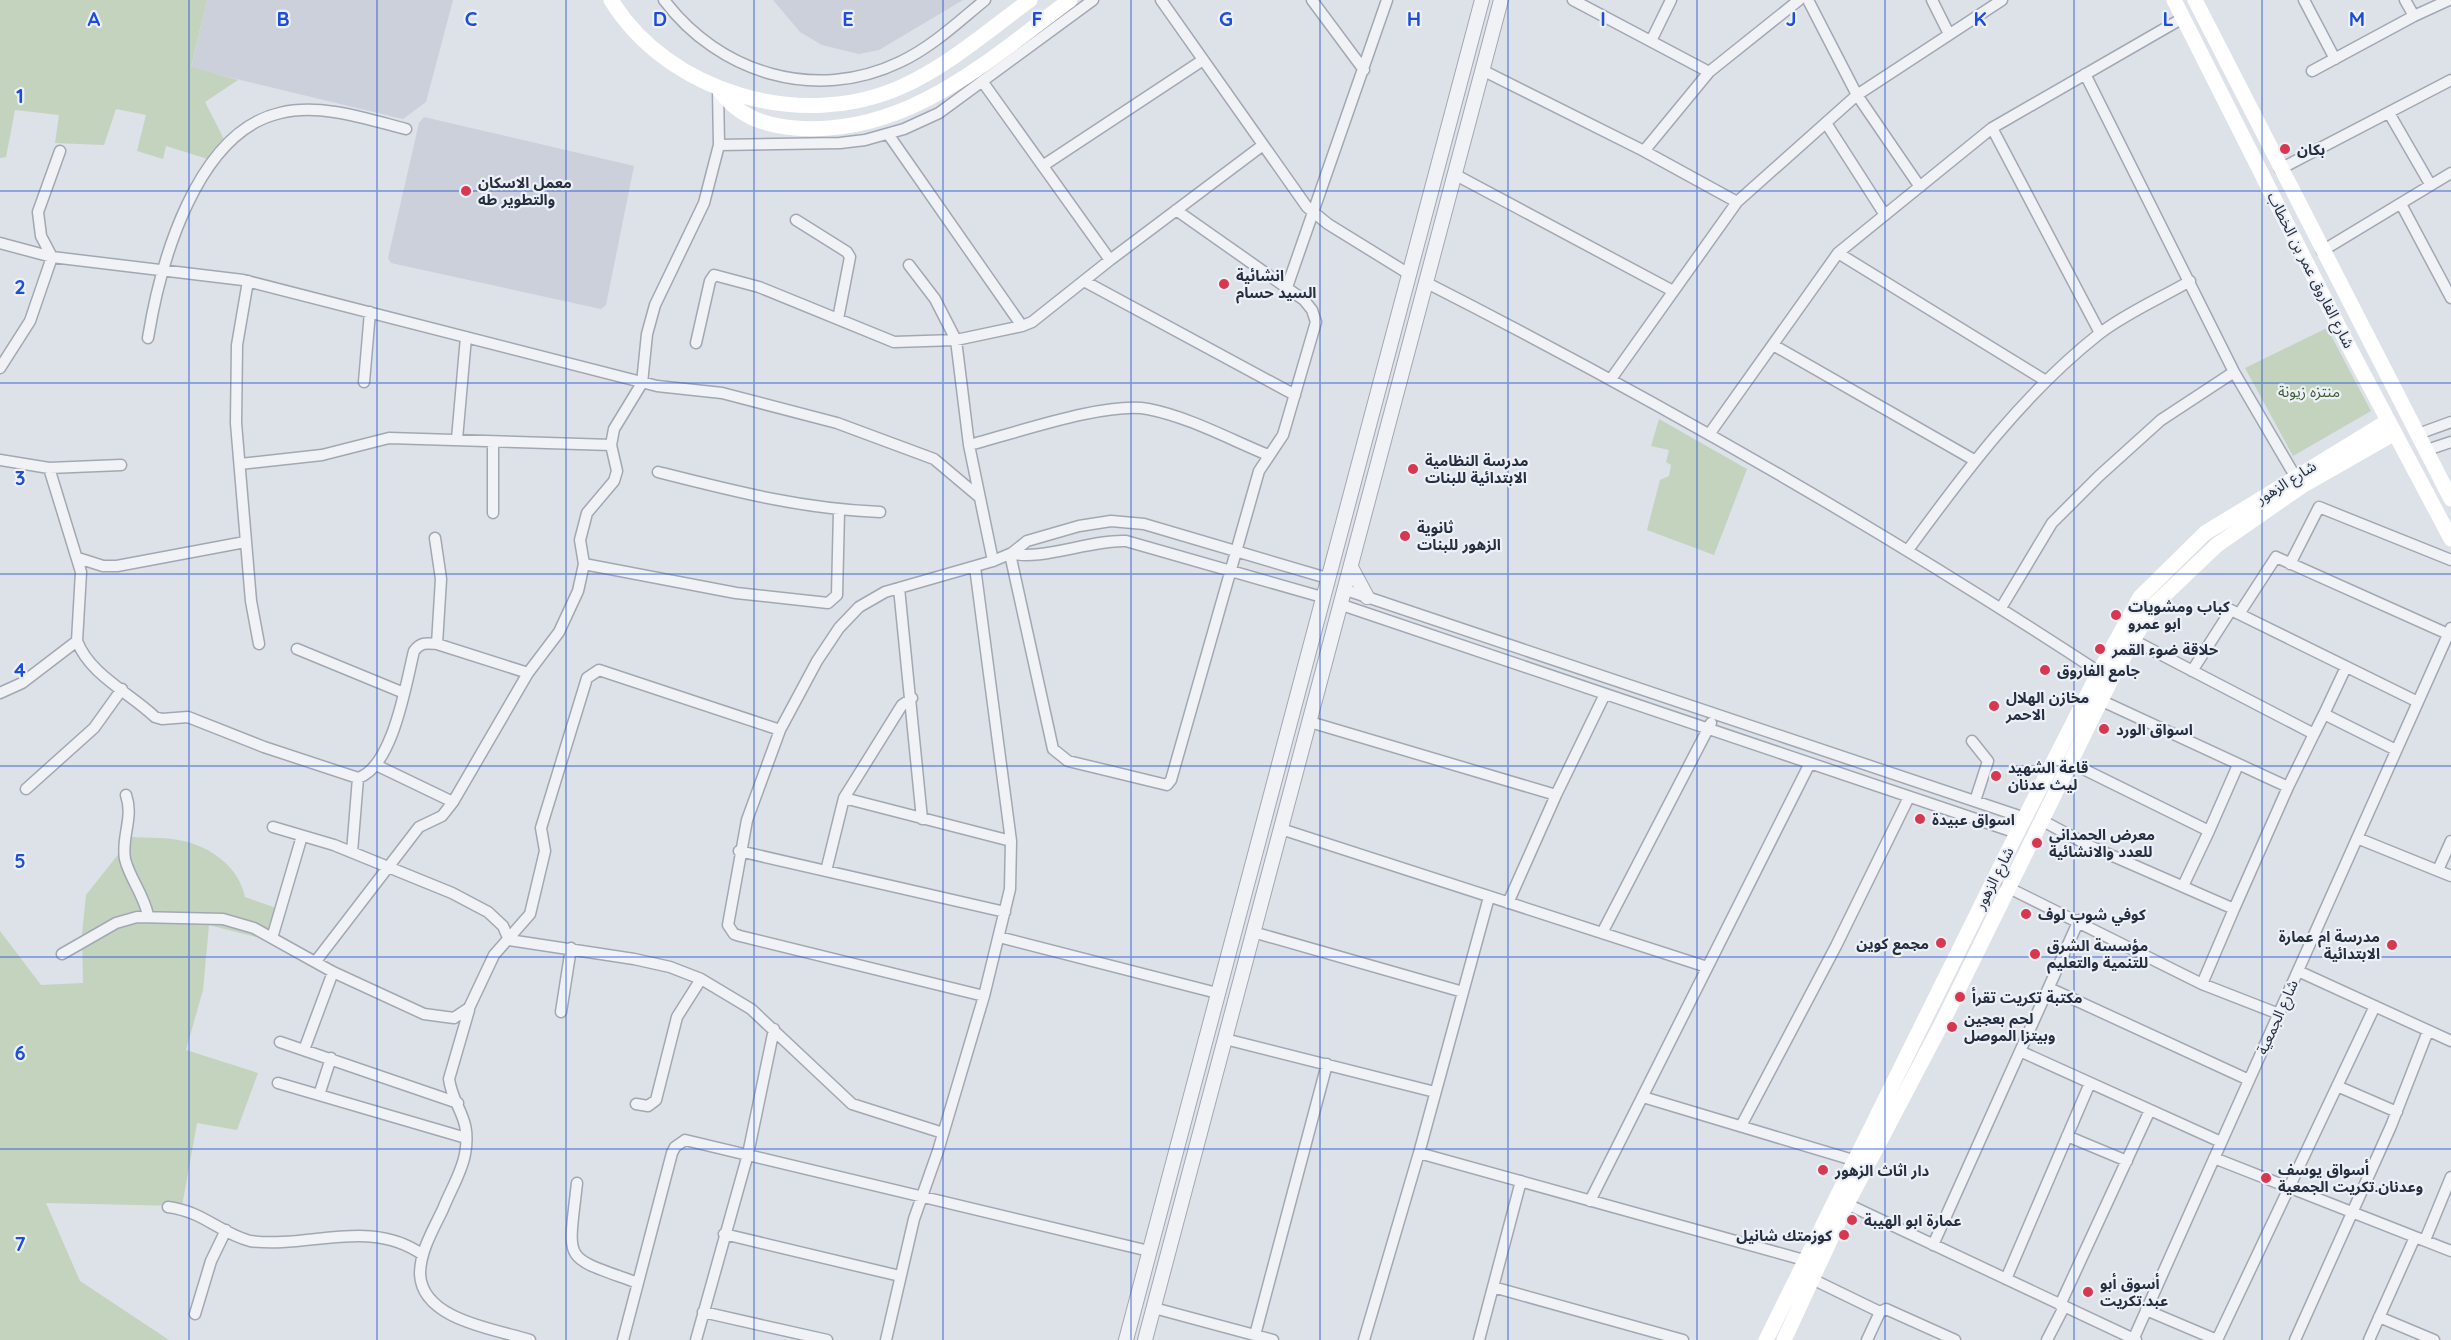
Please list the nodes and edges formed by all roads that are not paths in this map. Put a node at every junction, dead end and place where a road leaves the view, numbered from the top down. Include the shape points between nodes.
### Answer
1 (611, 0) edge
2 (664, 0) edge
3 (985, 0) edge
4 (1030, 0) edge
5 (1070, 0) edge
6 (1093, 0) edge
7 (1161, 0) edge
8 (1312, 0) edge
9 (1387, 0) edge
10 (1482, 0) edge
11 (1501, 0) edge
12 (1573, 0) edge
13 (1671, 0) edge
14 (1799, 0) edge
15 (1808, 0) edge
16 (1932, 0) edge
17 (2002, 0) edge
18 (2174, 0) edge
19 (2194, 0) edge
20 (2304, 0) edge
21 (2405, 0) edge
22 (2449, 0) edge
23 (2414, 16) junction
24 (2183, 18) junction
25 (986, 32) junction
26 (1949, 34) junction
27 (1651, 42) junction
28 (1004, 57) junction
29 (2335, 59) junction
30 (1203, 60) junction
31 (1364, 70) junction
32 (1482, 70) junction
33 (2312, 71) dead end
34 (1709, 72) junction
35 (2085, 74) junction
36 (2451, 80) edge
37 (982, 81) junction
38 (718, 88) junction
39 (1857, 95) junction
40 (2390, 113) junction
41 (1826, 123) junction
42 (1992, 128) junction
43 (406, 129) dead end
44 (888, 134) junction
45 (719, 145) junction
46 (1263, 145) junction
47 (60, 151) dead end
48 (1644, 151) junction
49 (1044, 165) junction
50 (2280, 169) junction
51 (2451, 173) edge
52 (1454, 174) junction
53 (2430, 184) junction
54 (1920, 187) junction
55 (1737, 202) junction
56 (2401, 204) junction
57 (1176, 210) junction
58 (1314, 214) junction
59 (1885, 215) junction
60 (796, 220) dead end
61 (0, 243) edge
62 (2322, 251) junction
63 (1838, 253) junction
64 (52, 257) junction
65 (1110, 260) junction
66 (909, 266) dead end
67 (163, 271) junction
68 (1409, 274) junction
69 (248, 281) junction
70 (1084, 281) junction
71 (2190, 281) junction
72 (1425, 282) junction
73 (1287, 287) junction
74 (1672, 291) junction
75 (2451, 297) edge
76 (370, 312) junction
77 (838, 319) junction
78 (1022, 326) junction
79 (2100, 333) junction
80 (466, 337) junction
81 (148, 338) dead end
82 (956, 340) junction
83 (696, 344) dead end
84 (1773, 345) junction
85 (0, 368) edge
86 (2234, 372) junction
87 (1611, 379) junction
88 (2046, 381) junction
89 (364, 382) dead end
90 (642, 383) junction
91 (1295, 395) junction
92 (2451, 423) edge
93 (2392, 427) junction
94 (1710, 433) junction
95 (2418, 434) junction
96 (1367, 435) junction
97 (457, 440) junction
98 (1384, 440) junction
99 (493, 442) junction
100 (2451, 442) edge
101 (611, 445) junction
102 (969, 445) junction
103 (2427, 450) junction
104 (1268, 455) junction
105 (0, 460) edge
106 (1974, 460) junction
107 (240, 464) junction
108 (121, 465) dead end
109 (49, 468) junction
110 (658, 472) dead end
111 (2295, 476) junction
112 (978, 496) junction
113 (2451, 499) edge
114 (839, 511) junction
115 (880, 512) dead end
116 (493, 513) dead end
117 (2205, 533) junction
118 (435, 538) dead end
119 (2451, 539) edge
120 (244, 542) junction
121 (2217, 545) junction
122 (1908, 550) junction
123 (1234, 551) junction
124 (1011, 553) junction
125 (78, 558) junction
126 (2451, 560) edge
127 (993, 561) junction
128 (584, 564) junction
129 (2290, 564) junction
130 (975, 567) junction
131 (1229, 569) junction
132 (1352, 569) junction
133 (1327, 578) junction
134 (899, 588) junction
135 (1346, 590) junction
136 (1322, 597) junction
137 (1367, 597) junction
138 (1342, 605) junction
139 (2001, 608) junction
140 (2239, 614) junction
141 (2450, 631) edge
142 (77, 641) junction
143 (2135, 641) junction
144 (259, 644) dead end
145 (437, 644) junction
146 (297, 649) dead end
147 (2346, 667) junction
148 (2192, 671) junction
149 (2099, 672) junction
150 (528, 673) junction
151 (122, 689) junction
152 (0, 693) edge
153 (404, 693) junction
154 (1605, 694) junction
155 (912, 698) junction
156 (2100, 700) junction
157 (2418, 702) junction
158 (2324, 714) junction
159 (1716, 715) junction
160 (1310, 722) junction
161 (1708, 729) junction
162 (780, 730) junction
163 (2314, 734) junction
164 (1972, 741) dead end
165 (2396, 750) junction
166 (2069, 762) junction
167 (1810, 763) junction
168 (376, 765) junction
169 (2238, 765) junction
170 (358, 778) junction
171 (2288, 787) junction
172 (26, 789) dead end
173 (126, 795) dead end
174 (1556, 795) junction
175 (1909, 797) junction
176 (844, 798) junction
177 (1975, 801) junction
178 (453, 802) junction
179 (2025, 818) junction
180 (922, 819) junction
181 (2041, 820) junction
182 (273, 827) dead end
183 (1281, 829) junction
184 (2209, 831) junction
185 (2017, 833) junction
186 (302, 836) junction
187 (2357, 838) junction
188 (1011, 841) junction
189 (2451, 841) edge
190 (739, 851) junction
191 (352, 852) junction
192 (389, 866) junction
193 (2438, 870) junction
194 (826, 871) junction
195 (2451, 876) edge
196 (2183, 886) junction
197 (2007, 887) junction
198 (1488, 897) junction
199 (1508, 903) junction
200 (2234, 909) junction
201 (1005, 912) junction
202 (148, 915) junction
203 (2079, 920) junction
204 (1253, 932) junction
205 (1602, 933) junction
206 (999, 936) junction
207 (272, 938) junction
208 (509, 940) junction
209 (571, 948) junction
210 (62, 954) dead end
211 (316, 962) junction
212 (1707, 967) junction
213 (2298, 971) junction
214 (333, 972) junction
215 (701, 979) junction
216 (2202, 984) junction
217 (2049, 988) junction
218 (1462, 992) junction
219 (1216, 993) junction
220 (984, 996) junction
221 (2375, 1006) junction
222 (469, 1008) junction
223 (561, 1012) dead end
224 (2278, 1014) junction
225 (1925, 1016) junction
226 (1941, 1025) junction
227 (774, 1029) junction
228 (2428, 1031) junction
229 (1225, 1039) junction
230 (2451, 1041) edge
231 (280, 1042) dead end
232 (304, 1050) junction
233 (2022, 1052) junction
234 (331, 1059) junction
235 (1327, 1064) junction
236 (1196, 1074) junction
237 (1215, 1079) junction
238 (2249, 1080) junction
239 (278, 1083) dead end
240 (2090, 1083) junction
241 (2337, 1086) junction
242 (1435, 1092) junction
243 (319, 1095) junction
244 (1643, 1097) junction
245 (459, 1103) junction
246 (636, 1104) dead end
247 (2150, 1110) junction
248 (2397, 1112) junction
249 (1741, 1126) junction
250 (943, 1133) junction
251 (2067, 1136) junction
252 (466, 1138) junction
253 (2221, 1142) junction
254 (1419, 1153) junction
255 (748, 1154) junction
256 (2214, 1158) junction
257 (1853, 1160) junction
258 (2127, 1161) junction
259 (2451, 1177) edge
260 (1521, 1181) junction
261 (577, 1183) dead end
262 (2289, 1188) junction
263 (922, 1196) junction
264 (1590, 1201) junction
265 (1847, 1204) junction
266 (168, 1207) dead end
267 (2353, 1213) junction
268 (225, 1230) junction
269 (724, 1234) junction
270 (2420, 1238) junction
271 (1933, 1245) junction
272 (1149, 1251) junction
273 (2451, 1251) edge
274 (423, 1255) junction
275 (1804, 1260) junction
276 (900, 1276) junction
277 (1812, 1279) junction
278 (2006, 1279) junction
279 (638, 1283) junction
280 (1493, 1287) junction
281 (2062, 1306) junction
282 (1154, 1308) junction
283 (2146, 1310) junction
284 (703, 1312) junction
285 (1880, 1312) junction
286 (195, 1314) dead end
287 (2379, 1317) junction
288 (1255, 1335) junction
289 (1949, 1339) edge
290 (530, 1340) edge
291 (623, 1340) edge
292 (696, 1340) edge
293 (827, 1340) edge
294 (886, 1340) edge
295 (1126, 1340) edge
296 (1145, 1340) edge
297 (1273, 1340) edge
298 (1364, 1340) edge
299 (1479, 1340) edge
300 (1683, 1340) edge
301 (1766, 1340) edge
302 (1784, 1340) edge
303 (1868, 1340) edge
304 (2047, 1340) edge
305 (2134, 1340) edge
306 (2217, 1340) edge
307 (2295, 1340) edge
308 (2369, 1340) edge
309 (2434, 1340) edge

1 - 38 main road via 634,30 659,53
2 - 3 street via 691,32 728,58 770,75 814,81 859,77 901,62
4 - 25 main road
5 - 28 main road
6 - 28 street
7 - 30 street
8 - 31 street
9 - 31 street
10 - 68 street
11 - 32 street
12 - 27 street
13 - 27 street
14 - 34 street
15 - 39 street
16 - 26 street
17 - 26 street
18 - 24 main road, شارع الفاروق عمر بن الخطاب
19 - 50 main road
20 - 29 street
21 - 23 street
22 - 23 street
23 - 29 street
24 - 35 street
24 - 93 main road, شارع الفاروق عمر بن الخطاب
25 - 28 main road
25 - 38 main road via 915,80 884,94 851,102 818,106 784,104
26 - 39 street
27 - 34 street
28 - 37 street
28 - 38 main road via 909,109 846,128 819,130 758,122 731,105
29 - 33 street
30 - 46 street
30 - 49 street
31 - 58 street
32 - 48 street
32 - 52 street
34 - 48 street
35 - 42 street
35 - 71 street
36 - 40 street
37 - 44 street via 939,113
37 - 49 street
38 - 45 street
39 - 41 street
39 - 54 street
40 - 50 street
40 - 53 street
41 - 55 street
41 - 59 street
42 - 54 street
42 - 79 street
43 - 67 street via 313,110 280,112 254,122 230,142 205,174 188,202
44 - 45 street via 840,143
44 - 78 street
45 - 90 street via 702,211 650,319
46 - 57 street
46 - 58 street
47 - 64 street via 38,212 41,236
48 - 55 street
49 - 65 street
50 - 62 main road
51 - 53 street
52 - 72 street
52 - 74 street
53 - 56 street
54 - 59 street
55 - 74 street
56 - 62 street
56 - 75 street
57 - 65 street
57 - 73 street
58 - 68 street
58 - 73 street
59 - 63 street
60 - 77 street via 850,257
61 - 64 street
62 - 95 main road
63 - 84 street
63 - 88 street
64 - 67 street
64 - 85 street via 30,321
65 - 70 street
66 - 82 street via 935,299
67 - 69 street
67 - 81 street
68 - 96 street
69 - 76 street
69 - 107 street via 237,345
70 - 78 street
70 - 91 street
71 - 79 street
71 - 86 street
72 - 87 street
72 - 98 street
73 - 91 street via 1309,304 1316,322
74 - 87 street
76 - 80 street
76 - 89 street
77 - 82 street via 894,342
77 - 83 street via 759,287 714,275
78 - 82 street
79 - 88 street
80 - 90 street
80 - 97 street
82 - 102 street
84 - 94 street
84 - 106 street
86 - 111 street
86 - 139 street via 2161,420 2052,523
87 - 94 street
88 - 106 street
90 - 101 street via 617,422
90 - 112 street via 722,393 837,423 934,459
91 - 104 street via 1281,440
92 - 95 street
93 - 111 main road, شارع الزهور
93 - 119 main road, شارع الفاروق عمر بن الخطاب
93 - 121 main road, شارع الزهور
94 - 122 street
95 - 103 main road
96 - 98 street
96 - 133 street
97 - 99 street
97 - 107 street via 389,438 322,455
98 - 132 street
99 - 101 street
99 - 116 street
100 - 103 street
101 - 128 street via 617,471 614,481 587,513 580,540
102 - 104 street via 1106,410 1133,407 1161,412
102 - 112 street
103 - 113 main road
104 - 123 street via 1259,471
105 - 109 street
106 - 122 street
107 - 120 street
108 - 109 street
109 - 125 street
110 - 114 street via 762,498
111 - 117 main road, شارع الزهور
112 - 127 street
114 - 115 street
114 - 128 street via 837,595 828,603 736,593
117 - 121 main road
117 - 149 main road, شارع الزهور via 2140,597
118 - 145 street via 441,579
120 - 125 street via 117,566 103,567
120 - 144 street
121 - 143 main road, شارع الزهور via 2152,607
122 - 139 street
123 - 124 street via 1144,524 1111,521 1027,541
123 - 131 street
123 - 133 street
124 - 127 street
124 - 131 street via 1028,556 1098,541 1126,541
124 - 131 street via 1053,749 1068,761 1163,786 1171,780
125 - 142 street via 82,587
126 - 129 street via 2319,507
127 - 130 street
128 - 150 street via 578,591 559,632
129 - 140 street via 2276,557
129 - 141 street
130 - 134 street
130 - 188 street
131 - 136 street
132 - 135 street
132 - 137 street
133 - 136 street
134 - 155 street
134 - 162 street via 872,598 848,617 817,661
135 - 137 street
135 - 138 street
136 - 219 street
137 - 159 street
138 - 154 street
138 - 160 street
139 - 149 street
140 - 147 street
140 - 148 street via 2231,610
141 - 157 street, شارع الجمعية
142 - 151 street via 92,665
142 - 152 street via 22,683
143 - 148 street
143 - 156 main road, شارع الزهور
145 - 150 street
145 - 153 street via 424,643 414,651
146 - 153 street
147 - 157 street
147 - 158 street
148 - 163 street
149 - 179 main road, شارع الزهور
150 - 178 street
151 - 170 street via 162,719 188,717
151 - 172 street via 94,728
153 - 168 street
154 - 161 street
154 - 174 street
155 - 176 street via 902,705
155 - 180 street
156 - 166 main road, شارع الزهور
156 - 169 street
157 - 165 street, شارع الجمعية
158 - 163 street
158 - 165 street
159 - 161 street
159 - 177 street
160 - 174 street
160 - 183 street
161 - 167 street
161 - 205 street
162 - 190 street via 756,789
162 - 208 street via 599,670 593,672 587,678 541,828 545,851 530,914
163 - 171 street
164 - 177 street via 1988,761
165 - 187 street, شارع الجمعية
166 - 181 main road, شارع الزهور
166 - 184 street
167 - 175 street
167 - 212 street
168 - 170 street
168 - 178 street
169 - 171 street
169 - 184 street
170 - 191 street
171 - 200 street
173 - 202 street via 130,819 125,857
174 - 199 street
175 - 185 street
175 - 249 street
176 - 180 street
176 - 194 street
177 - 179 street
178 - 192 street via 442,816 419,827
179 - 185 main road, شارع الزهور
180 - 188 street
181 - 196 street
181 - 197 main road, شارع الزهور
182 - 186 street
183 - 198 street
183 - 204 street
184 - 196 street
185 - 225 main road, شارع الزهور
186 - 191 street
186 - 207 street
187 - 193 street
187 - 213 street, شارع الجمعية
188 - 201 street via 1012,865
189 - 193 street
190 - 194 street
190 - 220 street via 728,919 734,934
191 - 192 street
192 - 208 street via 488,912 503,926
192 - 211 street
193 - 195 street
194 - 201 street
196 - 200 street
197 - 203 street
197 - 226 main road, شارع الزهور
198 - 199 street
198 - 218 street
199 - 205 street
200 - 216 street
201 - 206 street
202 - 207 street via 223,919
202 - 210 street via 116,923
203 - 216 street
203 - 217 street
204 - 218 street
204 - 229 street
205 - 212 street
206 - 219 street
206 - 220 street
207 - 211 street
208 - 209 street
208 - 222 street via 488,965
209 - 215 street via 661,965
209 - 223 street
211 - 214 street
212 - 244 street
213 - 221 street
213 - 224 street, شارع الجمعية
214 - 222 street via 434,1017 454,1018
214 - 232 street
215 - 227 street via 751,1009
215 - 246 street via 677,1017 656,1100 648,1106
216 - 224 street
217 - 233 street
217 - 238 street
218 - 242 street
219 - 236 street
220 - 250 street
221 - 228 street
221 - 241 street
222 - 245 street via 449,1079
224 - 238 street, شارع الجمعية
225 - 226 main road
225 - 257 main road, شارع الزهور
226 - 265 main road, شارع الزهور
227 - 250 street via 852,1104
227 - 255 street
228 - 230 street
228 - 248 street
229 - 235 street
229 - 237 street
231 - 232 street
232 - 234 street
233 - 240 street
233 - 271 street
234 - 243 street
234 - 245 street
235 - 242 street
235 - 288 street
236 - 237 street via 1205,1081
236 - 272 street
237 - 282 street
238 - 253 street, شارع الجمعية
239 - 243 street
240 - 247 street
240 - 251 street
241 - 248 street
241 - 262 street
242 - 254 street
243 - 252 street
244 - 249 street
244 - 264 street
245 - 252 street
247 - 253 street
247 - 258 street
248 - 267 street
249 - 257 street
250 - 263 street
251 - 258 street
251 - 278 street
252 - 274 street via 463,1162
253 - 256 street, شارع الجمعية
254 - 260 street
254 - 298 street
255 - 263 street
255 - 269 street
255 - 279 street via 692,1140 675,1147
256 - 262 street
256 - 283 street, شارع الجمعية
257 - 275 main road, شارع الزهور
258 - 281 street
259 - 270 street
260 - 264 street
260 - 280 street
261 - 279 street via 570,1244 575,1257
262 - 267 street
262 - 306 street
263 - 272 street
263 - 276 street
264 - 275 street
265 - 271 street
265 - 277 main road, شارع الزهور
266 - 268 street via 202,1216
267 - 270 street
267 - 307 street
268 - 274 street via 240,1239 260,1243 374,1235 399,1241
268 - 286 street
269 - 276 street
269 - 284 street
270 - 273 street
270 - 287 street
271 - 278 street
272 - 295 street
274 - 290 street via 420,1273 433,1303 456,1318
275 - 301 main road, شارع الزهور
276 - 294 street
277 - 285 street
277 - 302 main road, شارع الزهور
278 - 281 street
279 - 291 street
280 - 299 street
280 - 300 street
281 - 304 street
281 - 305 street
282 - 288 street
282 - 296 street
283 - 305 street, شارع الجمعية
283 - 306 street
284 - 292 street
284 - 293 street
285 - 289 street via 1886,1309
285 - 303 street
287 - 308 street
287 - 309 street
288 - 297 street

